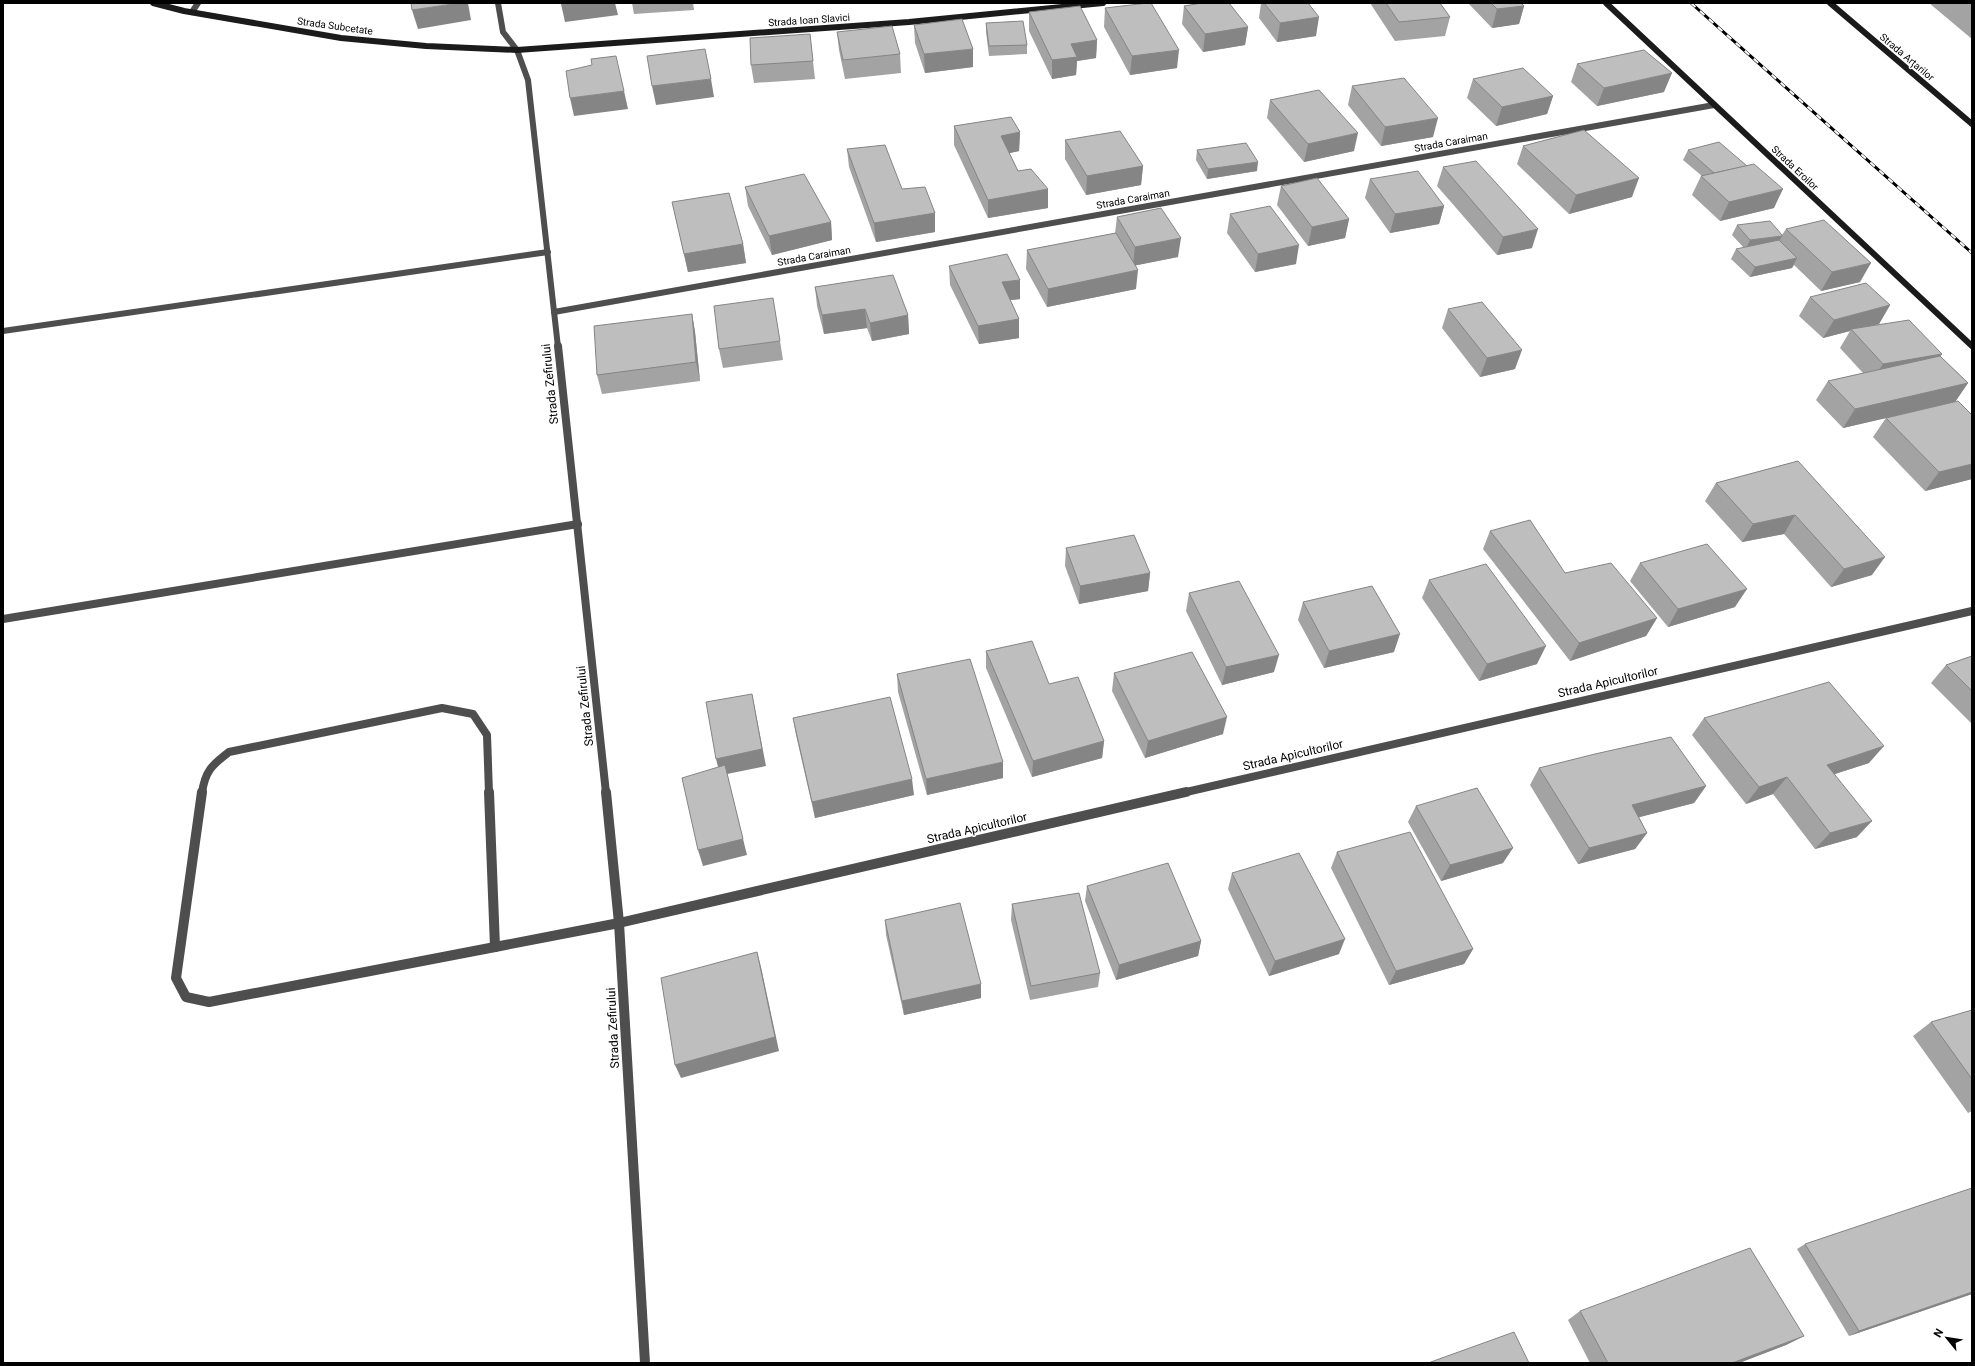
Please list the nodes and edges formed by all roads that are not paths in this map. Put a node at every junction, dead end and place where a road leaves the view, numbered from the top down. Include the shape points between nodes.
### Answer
1 (153, 3) edge
2 (198, 3) edge
3 (498, 3) edge
4 (1103, 3) edge
5 (1606, 3) edge
6 (1830, 3) edge
7 (192, 12) junction
8 (517, 50) junction
9 (1714, 105) junction
10 (1972, 124) edge
11 (548, 252) junction
12 (554, 312) junction
13 (3, 331) edge
14 (1972, 346) edge
15 (578, 524) junction
16 (1972, 611) edge
17 (3, 619) edge
18 (619, 923) junction
19 (496, 947) junction
20 (645, 1363) edge

1 - 7 street, Strada Subcetate
2 - 7 street
3 - 8 street, Strada Zefirului via 502,32
4 - 8 street, Strada Ioan Slavici via 909,22
5 - 9 street, Strada Eroilor
6 - 10 street, Strada Arțarilor
7 - 8 street, Strada Subcetate via 341,38 426,46
8 - 11 street, Strada Zefirului via 528,80
9 - 12 street, Strada Caraiman
9 - 14 street, Strada Eroilor
11 - 12 street, Strada Zefirului
11 - 13 street
12 - 15 street, Strada Zefirului
15 - 17 street
15 - 18 street, Strada Zefirului
16 - 18 street, Strada Apicultorilor
18 - 19 street, Strada Apicultorilor
18 - 20 street, Strada Zefirului
19 - 19 street, Strada Apicultorilor via 487,735 473,714 442,708 229,752 211,766 203,785 176,978 186,997 209,1002

